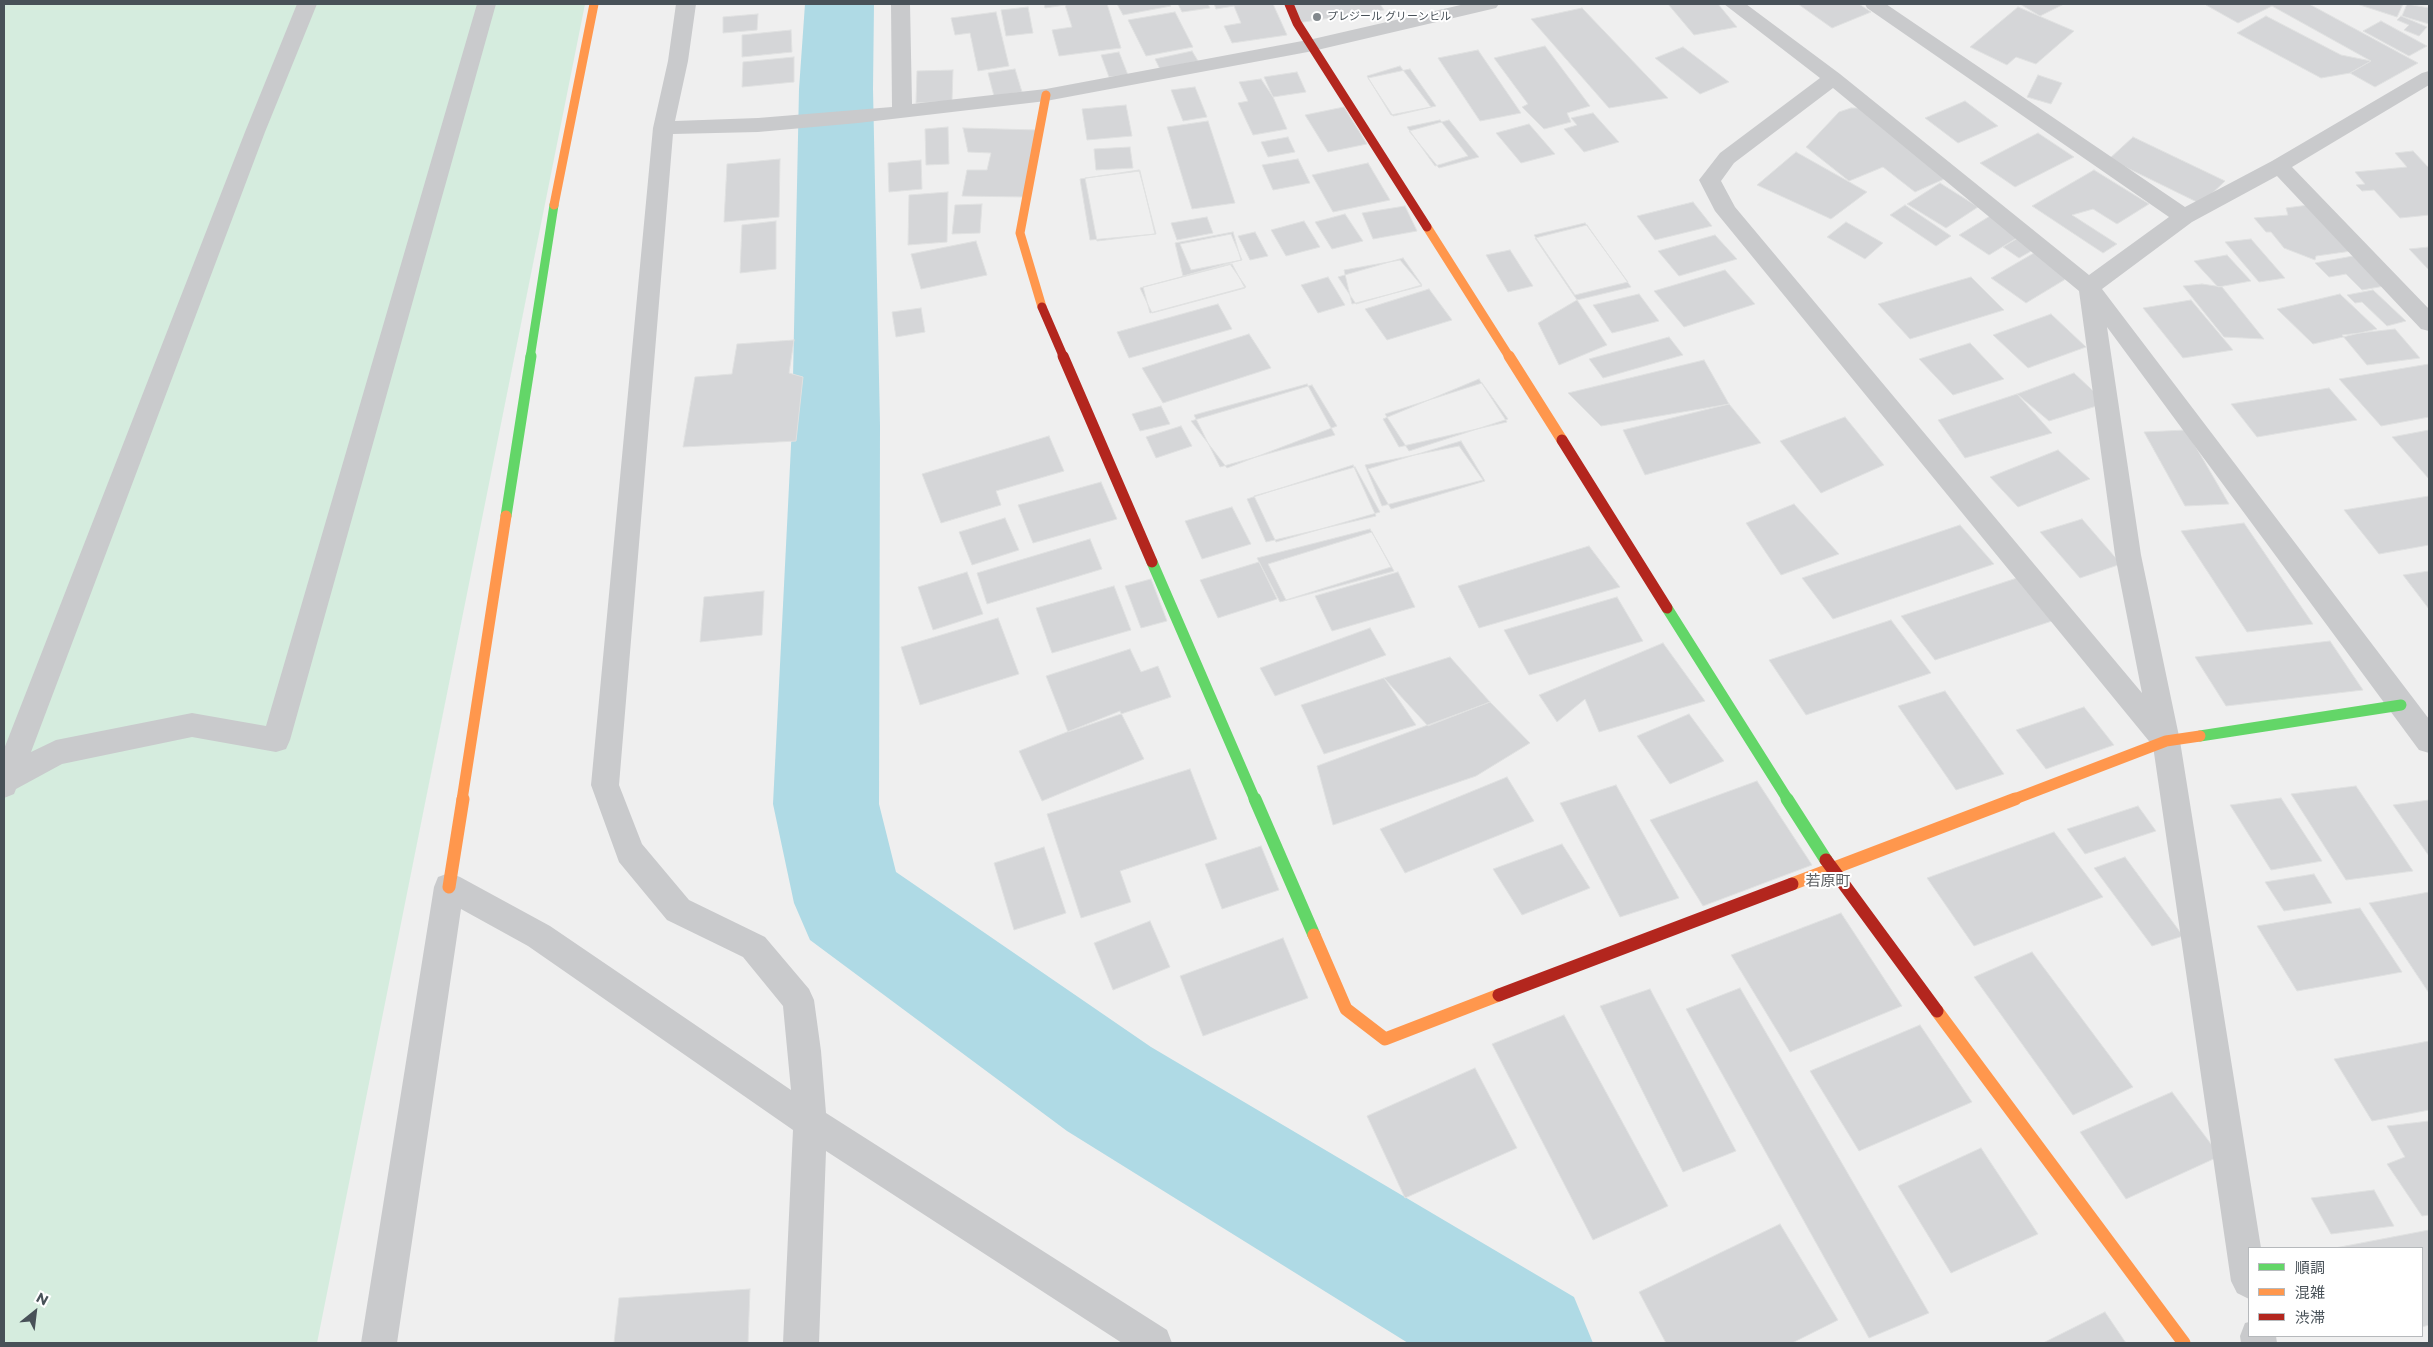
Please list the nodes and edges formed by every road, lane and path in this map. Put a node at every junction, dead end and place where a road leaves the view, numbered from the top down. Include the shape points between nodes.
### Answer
1 (307, 4) edge
2 (487, 4) edge
3 (594, 4) edge
4 (686, 4) edge
5 (900, 4) edge
6 (1289, 4) edge
7 (1489, 4) edge
8 (1734, 4) edge
9 (1874, 4) edge
10 (1313, 45) junction
11 (2429, 77) edge
12 (1833, 78) junction
13 (1046, 96) junction
14 (902, 113) junction
15 (663, 128) junction
16 (2278, 166) junction
17 (2184, 217) junction
18 (2089, 287) junction
19 (2429, 323) edge
20 (2401, 704) junction
21 (2166, 741) junction
22 (2429, 741) edge
23 (5, 782) edge
24 (1832, 869) junction
25 (449, 887) junction
26 (810, 1122) junction
27 (2248, 1274) edge
28 (379, 1343) edge
29 (802, 1343) edge
30 (1154, 1343) edge
31 (2184, 1343) edge

1 - 23 street
2 - 23 street via 276,740 192,725 56,753
3 - 25 street via 553,208
4 - 15 street via 678,61
5 - 14 street
6 - 10 street via 1297,23
7 - 10 street
8 - 12 street
9 - 17 street
10 - 13 street
10 - 24 street
11 - 16 street
12 - 18 street
12 - 21 street via 1727,158 1710,180 1714,188 1726,211
13 - 14 street
13 - 24 street via 1020,233 1043,310 1346,1009 1385,1039
14 - 15 street via 758,125
15 - 26 street via 605,785 630,852 678,910 754,947 798,1000
16 - 17 street
16 - 19 street
17 - 18 street
18 - 20 street
18 - 21 street via 2128,555
20 - 21 street
20 - 22 street
21 - 24 street
21 - 27 street
24 - 31 street
25 - 26 street via 539,936
25 - 28 street
26 - 29 street
26 - 30 street

